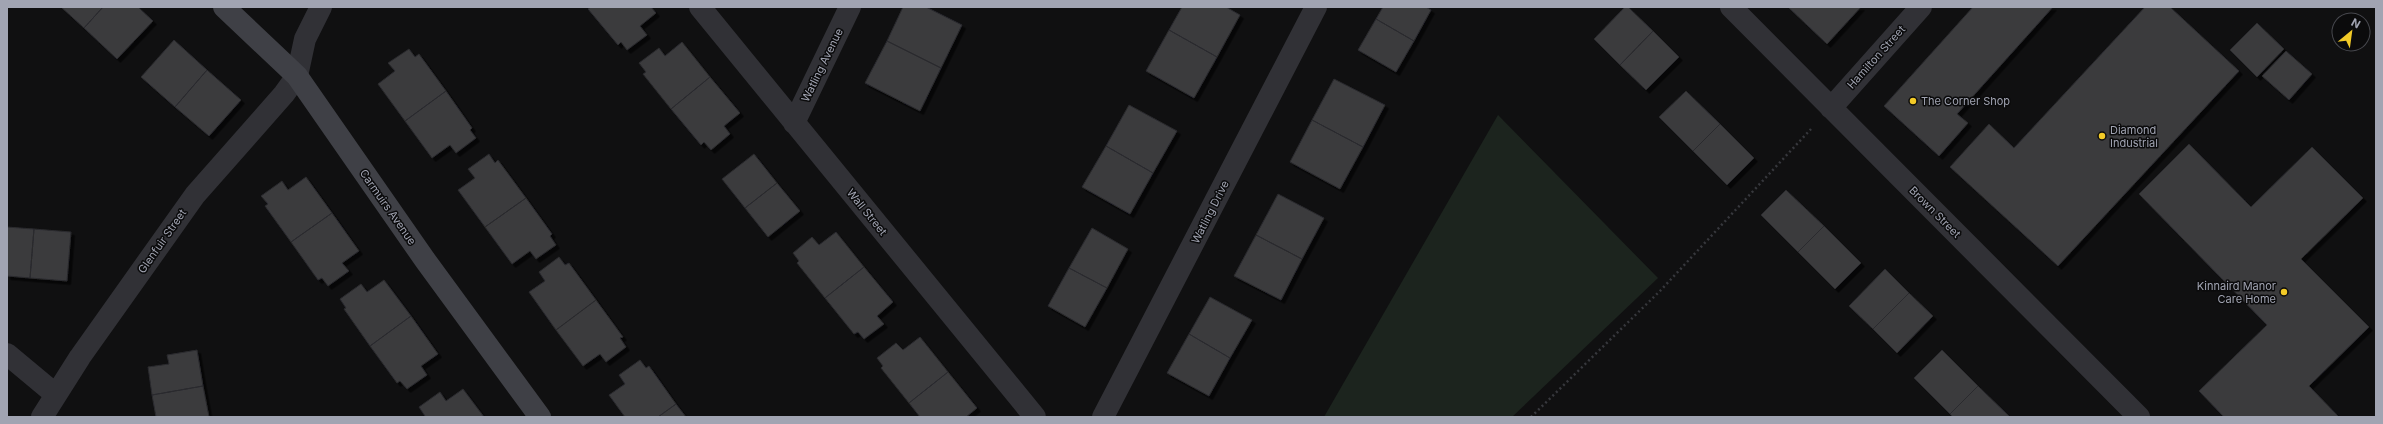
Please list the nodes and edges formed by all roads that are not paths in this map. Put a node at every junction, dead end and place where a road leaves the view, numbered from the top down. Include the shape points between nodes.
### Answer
1 (224, 7) edge
2 (321, 7) edge
3 (700, 7) edge
4 (850, 7) edge
5 (1316, 7) edge
6 (1731, 7) edge
7 (1921, 7) edge
8 (297, 76) junction
9 (1831, 108) junction
10 (794, 123) junction
11 (7, 354) edge
12 (55, 394) junction
13 (42, 417) edge
14 (540, 417) edge
15 (1035, 417) edge
16 (1103, 417) edge
17 (2139, 417) edge

1 - 8 street, Carmuirs Avenue
2 - 8 street via 305,39
3 - 10 street, Wall Street
4 - 10 street, Watling Avenue
5 - 16 street, Watling Drive
6 - 9 street, Brown Street
7 - 9 street, Hamilton Street
8 - 12 street, Glenfuir Street via 195,195
8 - 14 street, Carmuirs Avenue via 425,260
9 - 17 street, Brown Street
10 - 15 street, Wall Street
11 - 12 street
12 - 13 street, Glenfuir Street

